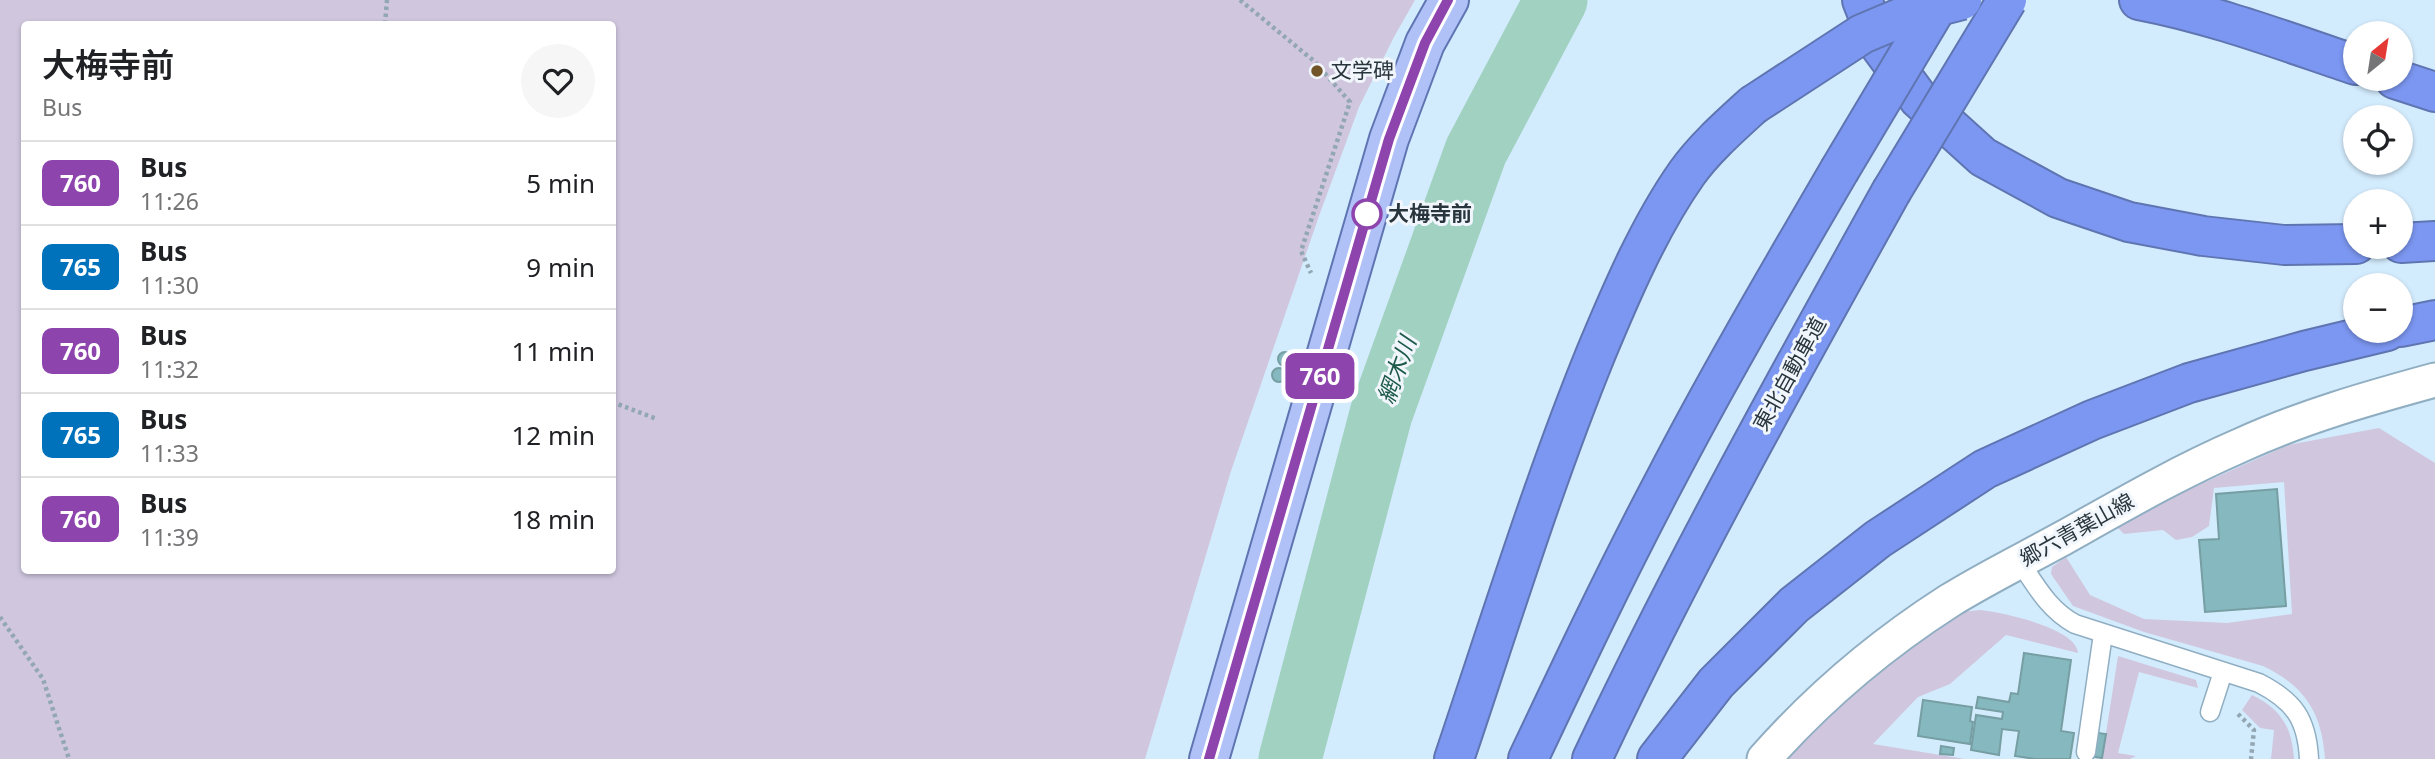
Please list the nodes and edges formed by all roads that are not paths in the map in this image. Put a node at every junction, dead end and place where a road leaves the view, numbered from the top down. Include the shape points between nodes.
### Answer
1 (1448, 0) edge
2 (1862, 0) edge
3 (1941, 0) edge
4 (1962, 0) edge
5 (2007, 0) edge
6 (2155, 3) edge
7 (2343, 61) edge
8 (2413, 85) edge
9 (2435, 92) edge
10 (2435, 240) edge
11 (2413, 242) edge
12 (2343, 244) edge
13 (2435, 320) edge
14 (2413, 325) edge
15 (2343, 342) edge
16 (2435, 380) edge
17 (2020, 562) junction
18 (2103, 634) junction
19 (2223, 672) junction
20 (2212, 704) road end
21 (2086, 752) dead end
22 (1209, 759) edge
23 (1454, 759) edge
24 (1528, 759) edge
25 (1592, 759) edge
26 (1657, 759) edge
27 (1764, 759) edge
28 (2309, 759) edge

1 - 22 main road via 1425,43 1389,139
2 - 12 highway via 1880,46 1919,99 1983,157 2058,198 2129,222 2203,236 2284,245
3 - 24 highway, bridge via 1748,327 1664,481
4 - 23 highway, bridge via 1912,13 1862,34 1753,105 1687,173 1625,285 1564,433
5 - 25 highway, 東北自動車道, bridge via 1891,192 1718,507
6 - 7 highway
8 - 9 highway
10 - 11 highway
13 - 14 highway
15 - 26 highway via 2189,383 2092,419 1985,469 1878,539 1794,605 1716,682
16 - 17 street, 郷六青葉山線 via 2291,424 2238,446
17 - 18 lane via 2062,617
17 - 27 street, 郷六青葉山線 via 1949,601 1884,649
18 - 19 lane
18 - 21 lane
19 - 20 lane
19 - 28 lane via 2259,683 2289,702 2306,730

